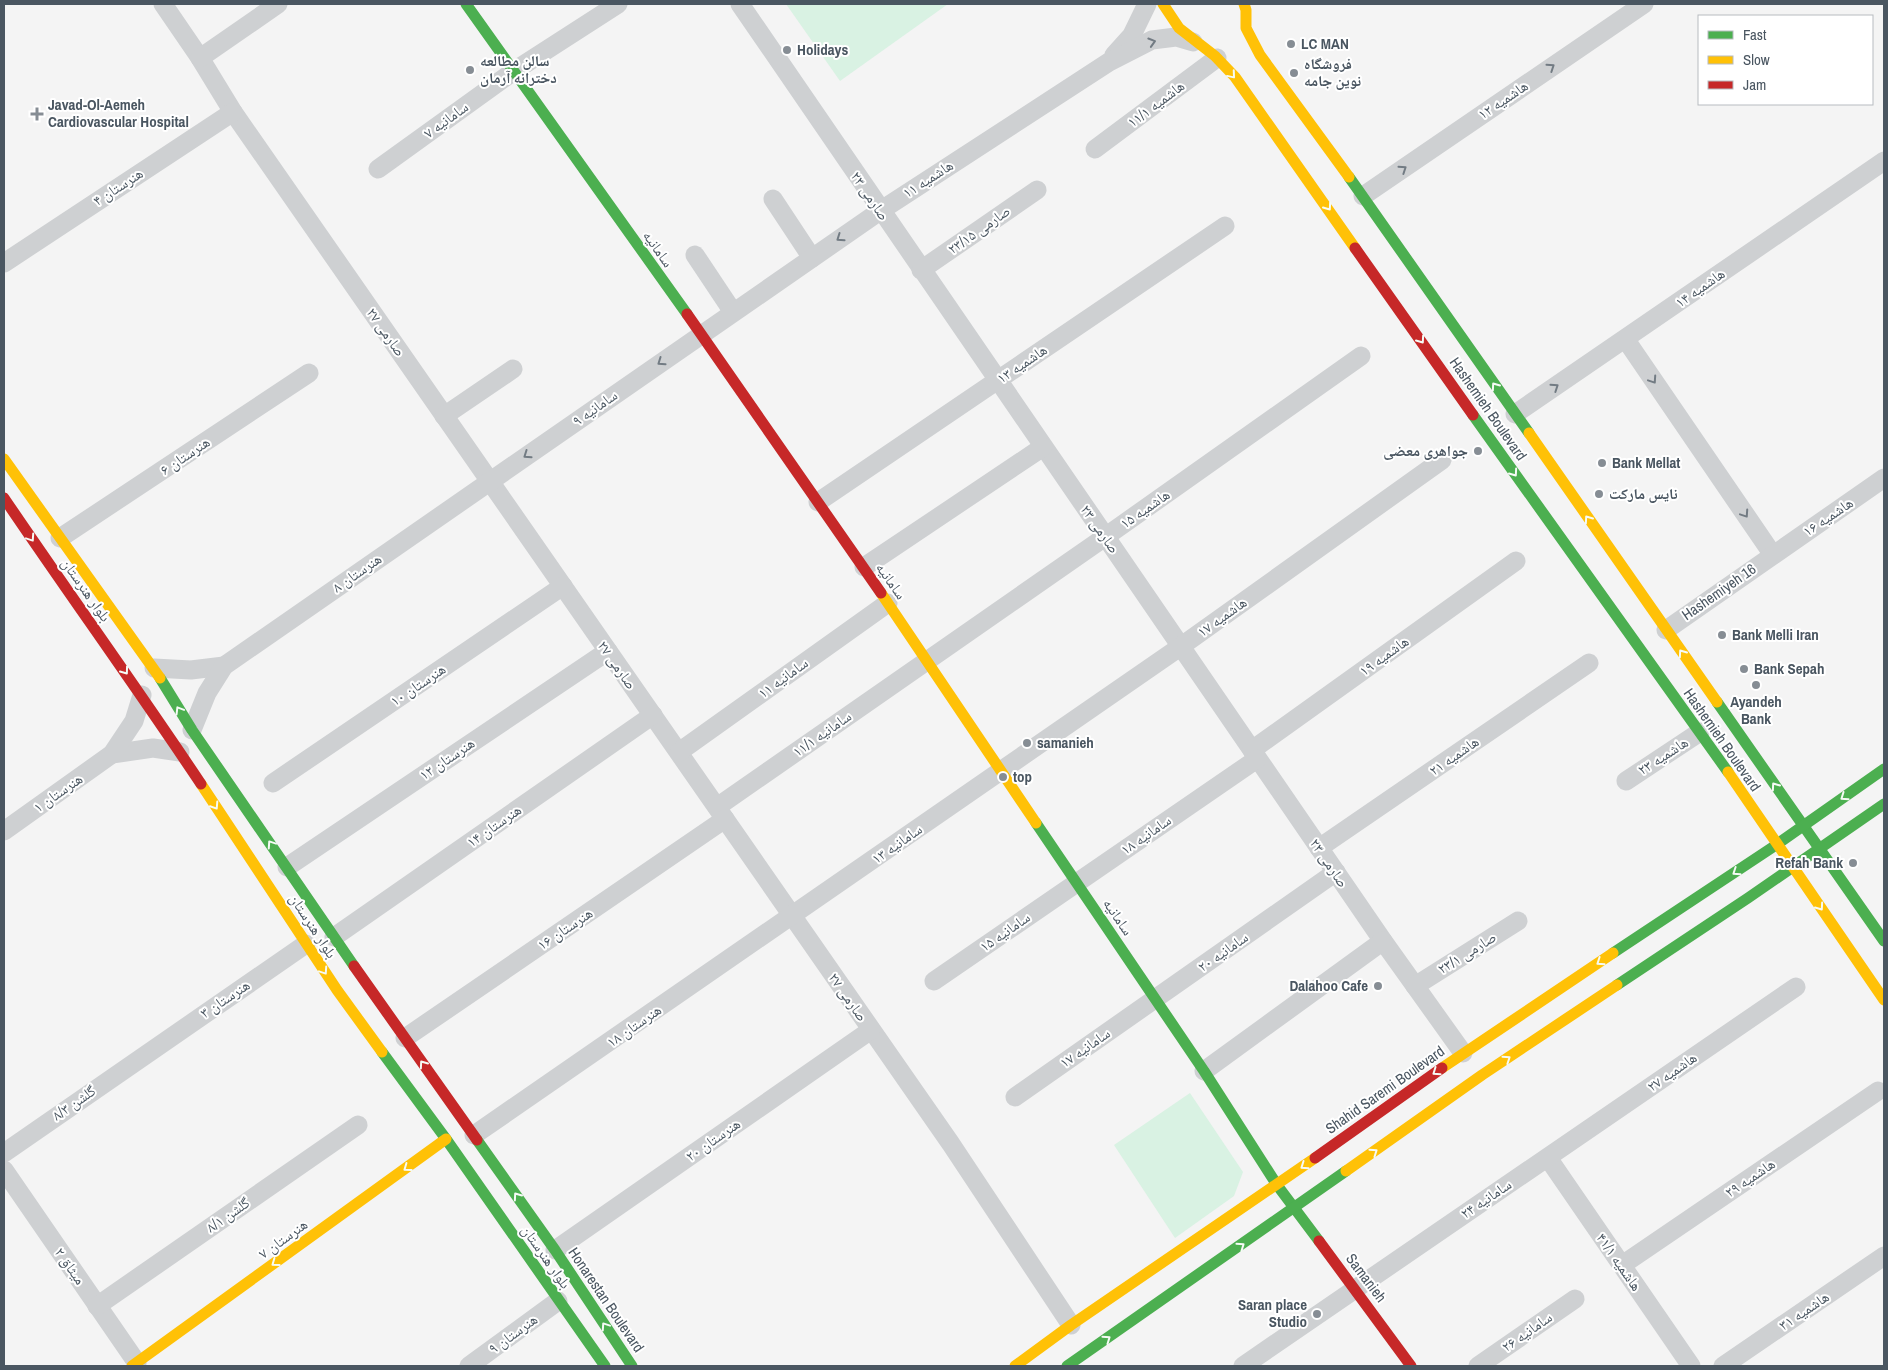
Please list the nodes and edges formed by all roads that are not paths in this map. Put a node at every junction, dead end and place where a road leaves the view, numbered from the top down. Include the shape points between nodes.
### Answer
1 (164, 4) edge
2 (278, 4) edge
3 (466, 4) edge
4 (618, 4) edge
5 (740, 4) edge
6 (1147, 4) edge
7 (1163, 4) edge
8 (1644, 4) edge
9 (1246, 6) edge
10 (1198, 43) junction
11 (200, 58) junction
12 (1217, 58) junction
13 (1109, 62) junction
14 (514, 71) junction
15 (232, 112) junction
16 (1095, 150) dead end
17 (1884, 161) edge
18 (378, 169) dead end
19 (1037, 190) dead end
20 (1363, 196) junction
21 (773, 199) dead end
22 (880, 211) junction
23 (1225, 226) dead end
24 (695, 255) dead end
25 (812, 258) junction
26 (4, 263) edge
27 (922, 270) junction
28 (733, 312) junction
29 (701, 334) junction
30 (1626, 340) junction
31 (1360, 356) dead end
32 (513, 370) dead end
33 (310, 373) dead end
34 (997, 380) junction
35 (1515, 414) junction
36 (444, 416) junction
37 (1043, 447) junction
38 (4, 459) edge
39 (1442, 460) dead end
40 (1884, 478) edge
41 (489, 481) junction
42 (4, 498) edge
43 (818, 502) junction
44 (1105, 537) junction
45 (60, 538) junction
46 (1772, 555) junction
47 (1516, 561) dead end
48 (864, 567) junction
49 (89, 575) junction
50 (563, 586) junction
51 (66, 589) junction
52 (888, 602) junction
53 (1666, 630) junction
54 (1180, 647) junction
55 (608, 651) junction
56 (927, 660) junction
57 (1589, 663) dead end
58 (224, 666) junction
59 (154, 668) junction
60 (142, 694) junction
61 (653, 715) junction
62 (192, 730) junction
63 (1700, 732) junction
64 (180, 752) junction
65 (679, 752) junction
66 (112, 754) junction
67 (1255, 754) junction
68 (1884, 769) edge
69 (1002, 771) junction
70 (1626, 781) dead end
71 (273, 783) dead end
72 (1216, 787) joint
73 (1884, 804) edge
74 (721, 813) junction
75 (1803, 826) junction
76 (4, 831) edge
77 (1776, 845) junction
78 (1319, 848) junction
79 (1820, 849) junction
80 (287, 867) junction
81 (1792, 867) junction
82 (1336, 872) junction
83 (1077, 883) junction
84 (793, 916) junction
85 (1518, 921) dead end
86 (334, 937) junction
87 (1383, 941) junction
88 (1884, 941) edge
89 (306, 944) junction
90 (934, 981) dead end
91 (348, 983) junction
92 (1415, 986) junction
93 (1796, 986) dead end
94 (1155, 999) junction
95 (1884, 1000) edge
96 (871, 1030) junction
97 (405, 1038) junction
98 (1463, 1053) junction
99 (144, 1054) joint
100 (1204, 1071) junction
101 (1878, 1091) dead end
102 (1015, 1097) dead end
103 (358, 1125) dead end
104 (474, 1135) junction
105 (446, 1139) junction
106 (4, 1153) edge
107 (1548, 1158) junction
108 (4, 1170) edge
109 (1277, 1185) junction
110 (1294, 1209) junction
111 (555, 1250) junction
112 (1884, 1256) edge
113 (1622, 1266) junction
114 (1356, 1289) junction
115 (1575, 1299) dead end
116 (558, 1301) junction
117 (98, 1306) junction
118 (1071, 1326) junction
119 (1092, 1359) edge
120 (134, 1364) edge
121 (469, 1366) edge
122 (605, 1366) edge
123 (632, 1366) edge
124 (1015, 1366) edge
125 (1067, 1366) edge
126 (1243, 1366) edge
127 (1411, 1366) edge
128 (1478, 1366) edge
129 (1691, 1366) edge
130 (1723, 1366) edge

1 - 11 street, صارمی ۲۷
2 - 11 street
3 - 14 main road, سامانیه
4 - 14 street, سامانیه ۷
5 - 22 street, صارمی ۲۳
6 - 13 street via 1132,35
7 - 10 main road, Hashemieh Boulevard via 1171,20
20 -> 8 street, هاشمیه ۱۲
9 - 20 main road, Hashemieh Boulevard via 1246,28 1260,55
10 - 12 main road, Hashemieh Boulevard
13 -> 10 street via 1152,40 1176,38
11 - 15 street, صارمی ۲۷
12 - 16 street, هاشمیه ۱۱/۱
12 -> 63 main road, Hashemieh Boulevard via 1437,355 1556,533
13 - 22 street, هاشمیه ۱۱
14 - 18 street, سامانیه ۷
14 - 29 main road, سامانیه
15 - 26 street, هنرستان ۴
15 - 36 street, صارمی ۲۷
17 - 30 street, هاشمیه ۱۴
19 - 27 street, صارمی ۲۳/۱۵
35 -> 20 main road, Hashemieh Boulevard via 1458,341
21 - 25 street
22 -> 25 street, هاشمیه ۱۱
22 - 27 street, صارمی ۲۳
23 - 34 street, هاشمیه ۱۳
24 - 28 street
25 - 28 street, هاشمیه ۱۱
27 - 34 street, صارمی ۲۳
28 - 29 street, هاشمیه ۱۱
29 -> 41 street, سامانیه ۹
29 - 43 main road, سامانیه
35 -> 30 street, هاشمیه ۱۴
30 -> 46 street
31 - 44 street, هاشمیه ۱۵
32 - 36 street
33 - 45 street, هنرستان ۶
34 - 37 street, صارمی ۲۳
34 - 43 street, هاشمیه ۱۳
53 -> 35 main road, Hashemieh Boulevard
36 - 41 street, صارمی ۲۷
37 - 44 street, صارمی ۲۳
37 - 48 street
38 - 45 main road, بلوار هنرستان
39 - 54 street, هاشمیه ۱۷
40 - 46 street, هاشمیه ۱۶
41 - 50 street, صارمی ۲۷
41 - 58 street, هنرستان ۸
42 -> 51 main road, بلوار هنرستان
43 - 48 main road, سامانیه
44 - 54 street, صارمی ۲۳
44 - 56 street, هاشمیه ۱۵
45 - 49 main road, بلوار هنرستان
46 - 53 street, Hashemiyeh 16
47 - 67 street, هاشمیه ۱۹
48 - 52 main road, سامانیه
49 - 51 main road
49 - 59 main road, بلوار هنرستان
50 - 55 street, صارمی ۲۷
50 - 71 street, هنرستان ۱۰
51 -> 60 main road, بلوار هنرستان
52 - 56 main road, سامانیه
52 - 65 street, سامانیه ۱۱
75 -> 53 main road, Hashemieh Boulevard
54 - 67 street, صارمی ۲۳
54 - 69 street, هاشمیه ۱۷
55 - 61 street, صارمی ۲۷
55 - 80 street, هنرستان ۱۲
56 - 69 main road, سامانیه
56 - 74 street, سامانیه ۱۱/۱
57 - 78 street, هاشمیه ۲۱
58 - 59 street, هنرستان ۸ via 191,670
58 - 62 street, هنرستان ۸ via 207,693
62 -> 59 main road, بلوار هنرستان
60 - 64 main road, بلوار هنرستان
60 - 66 street, هنرستان ۱ via 134,721
61 - 65 street, صارمی ۲۷
61 - 86 street, هنرستان ۱۴
80 -> 62 main road, بلوار هنرستان
63 - 70 street, هاشمیه ۲۳
63 - 77 main road, Hashemieh Boulevard
64 - 66 street, هنرستان ۱ via 153,748
64 -> 89 main road, بلوار هنرستان
65 - 74 street, صارمی ۲۷
66 - 76 street, هنرستان ۱
67 - 72 street, هاشمیه ۱۹
67 - 78 street, صارمی ۲۳
68 -> 75 main road
69 - 83 main road, سامانیه
69 - 84 street, سامانیه ۱۳
72 - 83 street, سامانیه ۱۸
73 - 79 main road
74 - 84 street, صارمی ۲۷
74 - 97 street, هنرستان ۱۶
75 - 77 main road, Shahid Saremi Boulevard
75 - 79 main road, Hashemieh Boulevard
77 - 81 main road, Hashemieh Boulevard
77 -> 98 main road, Shahid Saremi Boulevard
78 - 82 street, صارمی ۲۳
79 - 81 main road
79 - 88 main road
80 - 86 main road, بلوار هنرستان
81 -> 95 main road
110 -> 81 main road via 1482,1075
82 - 87 street, صارمی ۲۳
82 - 94 street, سامانیه ۲۰
83 - 90 street, سامانیه ۱۵
83 - 94 main road, سامانیه
84 - 96 street, صارمی ۲۷
84 - 104 street, هنرستان ۱۸
85 - 92 street, صارمی ۲۳/۱
86 - 91 main road, بلوار هنرستان
87 - 92 street, صارمی ۲۳
87 - 100 street
89 -> 91 main road, بلوار هنرستان
89 - 99 street, هنرستان ۳
91 - 97 main road, بلوار هنرستان
91 - 105 main road, بلوار هنرستان
92 - 98 street, صارمی ۲۳
93 - 107 street, هاشمیه ۲۷
94 - 100 main road, سامانیه
94 - 102 street, سامانیه ۱۷
96 - 111 street, هنرستان ۲۰
96 - 118 street, صارمی ۲۷
104 -> 97 main road, بلوار هنرستان
98 -> 109 main road, Shahid Saremi Boulevard
99 - 106 street, گلشن ۸/۳
100 - 109 main road, سامانیه
101 - 113 street, هاشمیه ۲۹
103 - 117 street, گلشن ۸/۱
111 -> 104 main road, بلوار هنرستان
105 - 116 main road, بلوار هنرستان
105 -> 120 main road, هنرستان ۷
107 - 113 street, هاشمیه ۴۱/۱
107 - 114 street, سامانیه ۲۴
108 - 117 street, میثاق ۲
109 - 110 main road, Samanieh
109 - 118 main road, Shahid Saremi Boulevard
110 - 114 main road, Samanieh
119 -> 110 main road
123 -> 111 main road, Honarestan Boulevard
112 - 130 street, هاشمیه ۳۱
113 - 129 street, هاشمیه ۴۱/۱
114 - 126 street, سامانیه ۲۴
114 - 127 main road, Samanieh
115 - 128 street, سامانیه ۲۶
116 - 121 street, هنرستان ۹
116 - 122 main road, بلوار هنرستان
117 - 120 street, میثاق ۲
118 - 124 main road, Shahid Saremi Boulevard
119 - 125 main road

